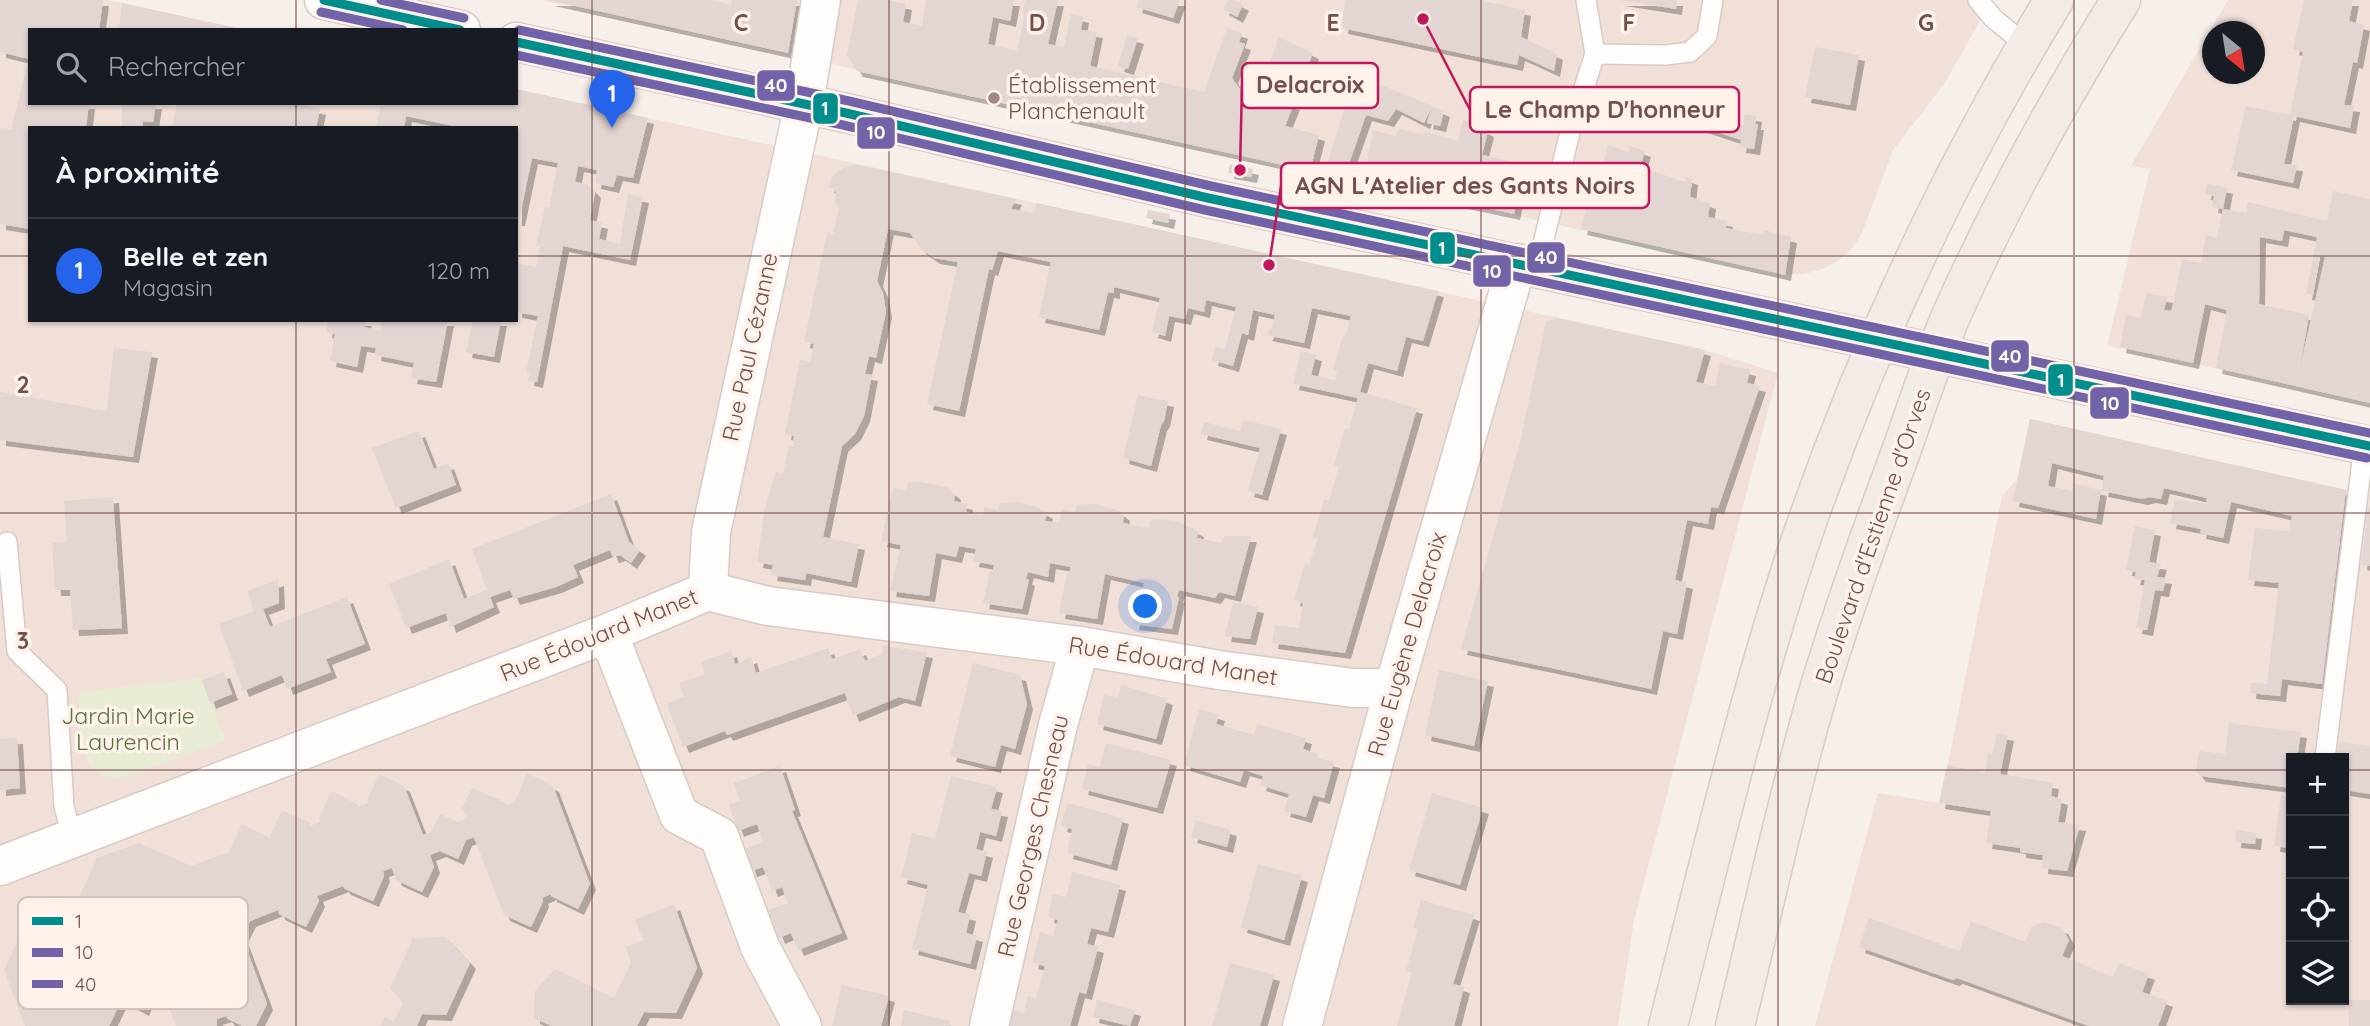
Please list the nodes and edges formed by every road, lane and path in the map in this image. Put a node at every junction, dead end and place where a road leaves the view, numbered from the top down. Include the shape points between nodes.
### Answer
1 (324, 0) edge
2 (821, 0) edge
3 (1586, 0) edge
4 (1713, 0) edge
5 (1978, 0) edge
6 (2054, 0) edge
7 (2121, 0) edge
8 (452, 28) edge
9 (518, 42) edge
10 (2026, 46) junction
11 (1595, 54) junction
12 (804, 104) junction
13 (1527, 266) junction
14 (1878, 340) junction
15 (1937, 353) junction
16 (2367, 446) edge
17 (8, 542) dead end
18 (708, 591) junction
19 (608, 633) junction
20 (1080, 646) junction
21 (1394, 688) junction
22 (2326, 753) edge
23 (73, 838) junction
24 (0, 866) edge
25 (802, 1026) edge
26 (989, 1026) edge
27 (1302, 1026) edge
28 (1668, 1026) edge
29 (1736, 1026) edge

1 - 8 street
2 - 12 street, Rue Paul Cézanne
3 - 11 lane
4 - 11 lane via 1707,36 1690,52
5 - 10 lane
6 - 10 main road
7 - 15 main road, Boulevard d'Estienne d'Orves via 2032,153 1954,308
9 - 12 street
10 - 14 main road
11 - 13 lane
12 - 13 street
12 - 18 street, Rue Paul Cézanne via 723,472 711,533
13 - 14 street
13 - 21 street, Rue Eugène Delacroix
14 - 15 street
14 - 28 main road via 1797,551 1737,755
15 - 16 street
15 - 29 main road, Boulevard d'Estienne d'Orves via 1849,594 1818,695
16 - 22 lane
17 - 23 lane via 17,651 57,690 64,807
18 - 19 street, Rue Édouard Manet
18 - 20 street, Rue Édouard Manet via 768,606
19 - 23 street, Rue Édouard Manet
19 - 25 street via 679,815 719,836 760,947
20 - 21 street, Rue Édouard Manet via 1353,688
20 - 26 street, Rue Georges Chesneau
21 - 27 street, Rue Eugène Delacroix
23 - 24 street, Rue Édouard Manet

